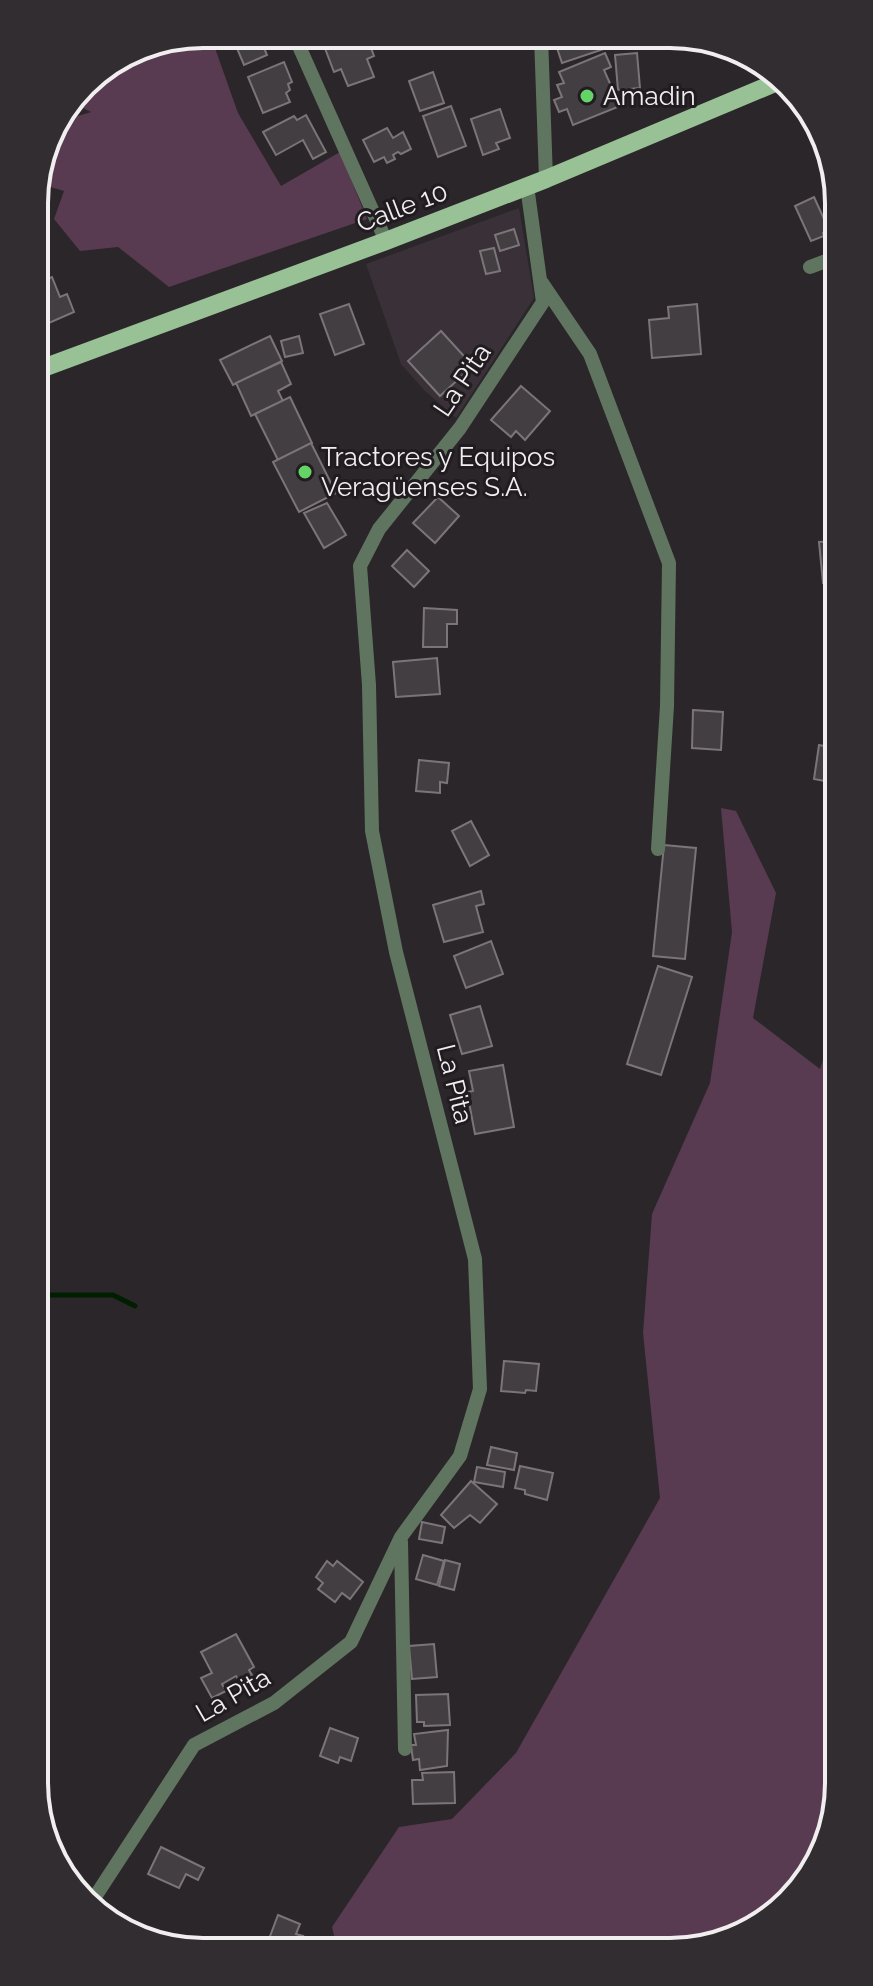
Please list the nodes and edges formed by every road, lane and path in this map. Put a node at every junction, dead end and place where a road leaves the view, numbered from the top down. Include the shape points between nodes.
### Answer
1 (300, 48) edge
2 (541, 48) edge
3 (770, 85) edge
4 (546, 179) junction
5 (527, 186) junction
6 (386, 241) junction
7 (825, 261) edge
8 (810, 267) dead end
9 (540, 280) junction
10 (48, 366) edge
11 (658, 849) dead end
12 (401, 1537) junction
13 (405, 1749) dead end
14 (97, 1894) edge

1 - 6 street
2 - 4 street
3 - 4 main road, Calle 10
4 - 5 main road, Calle 10
5 - 6 main road, Calle 10
5 - 9 street, La Pita
6 - 10 main road, Calle 10
7 - 8 street
9 - 11 street via 590,354 669,563
9 - 12 street, La Pita via 543,302 460,428 379,529 360,566 372,831 396,952 475,1259 480,1389 460,1456
12 - 13 street
12 - 14 street, La Pita via 351,1642 274,1703 194,1745

